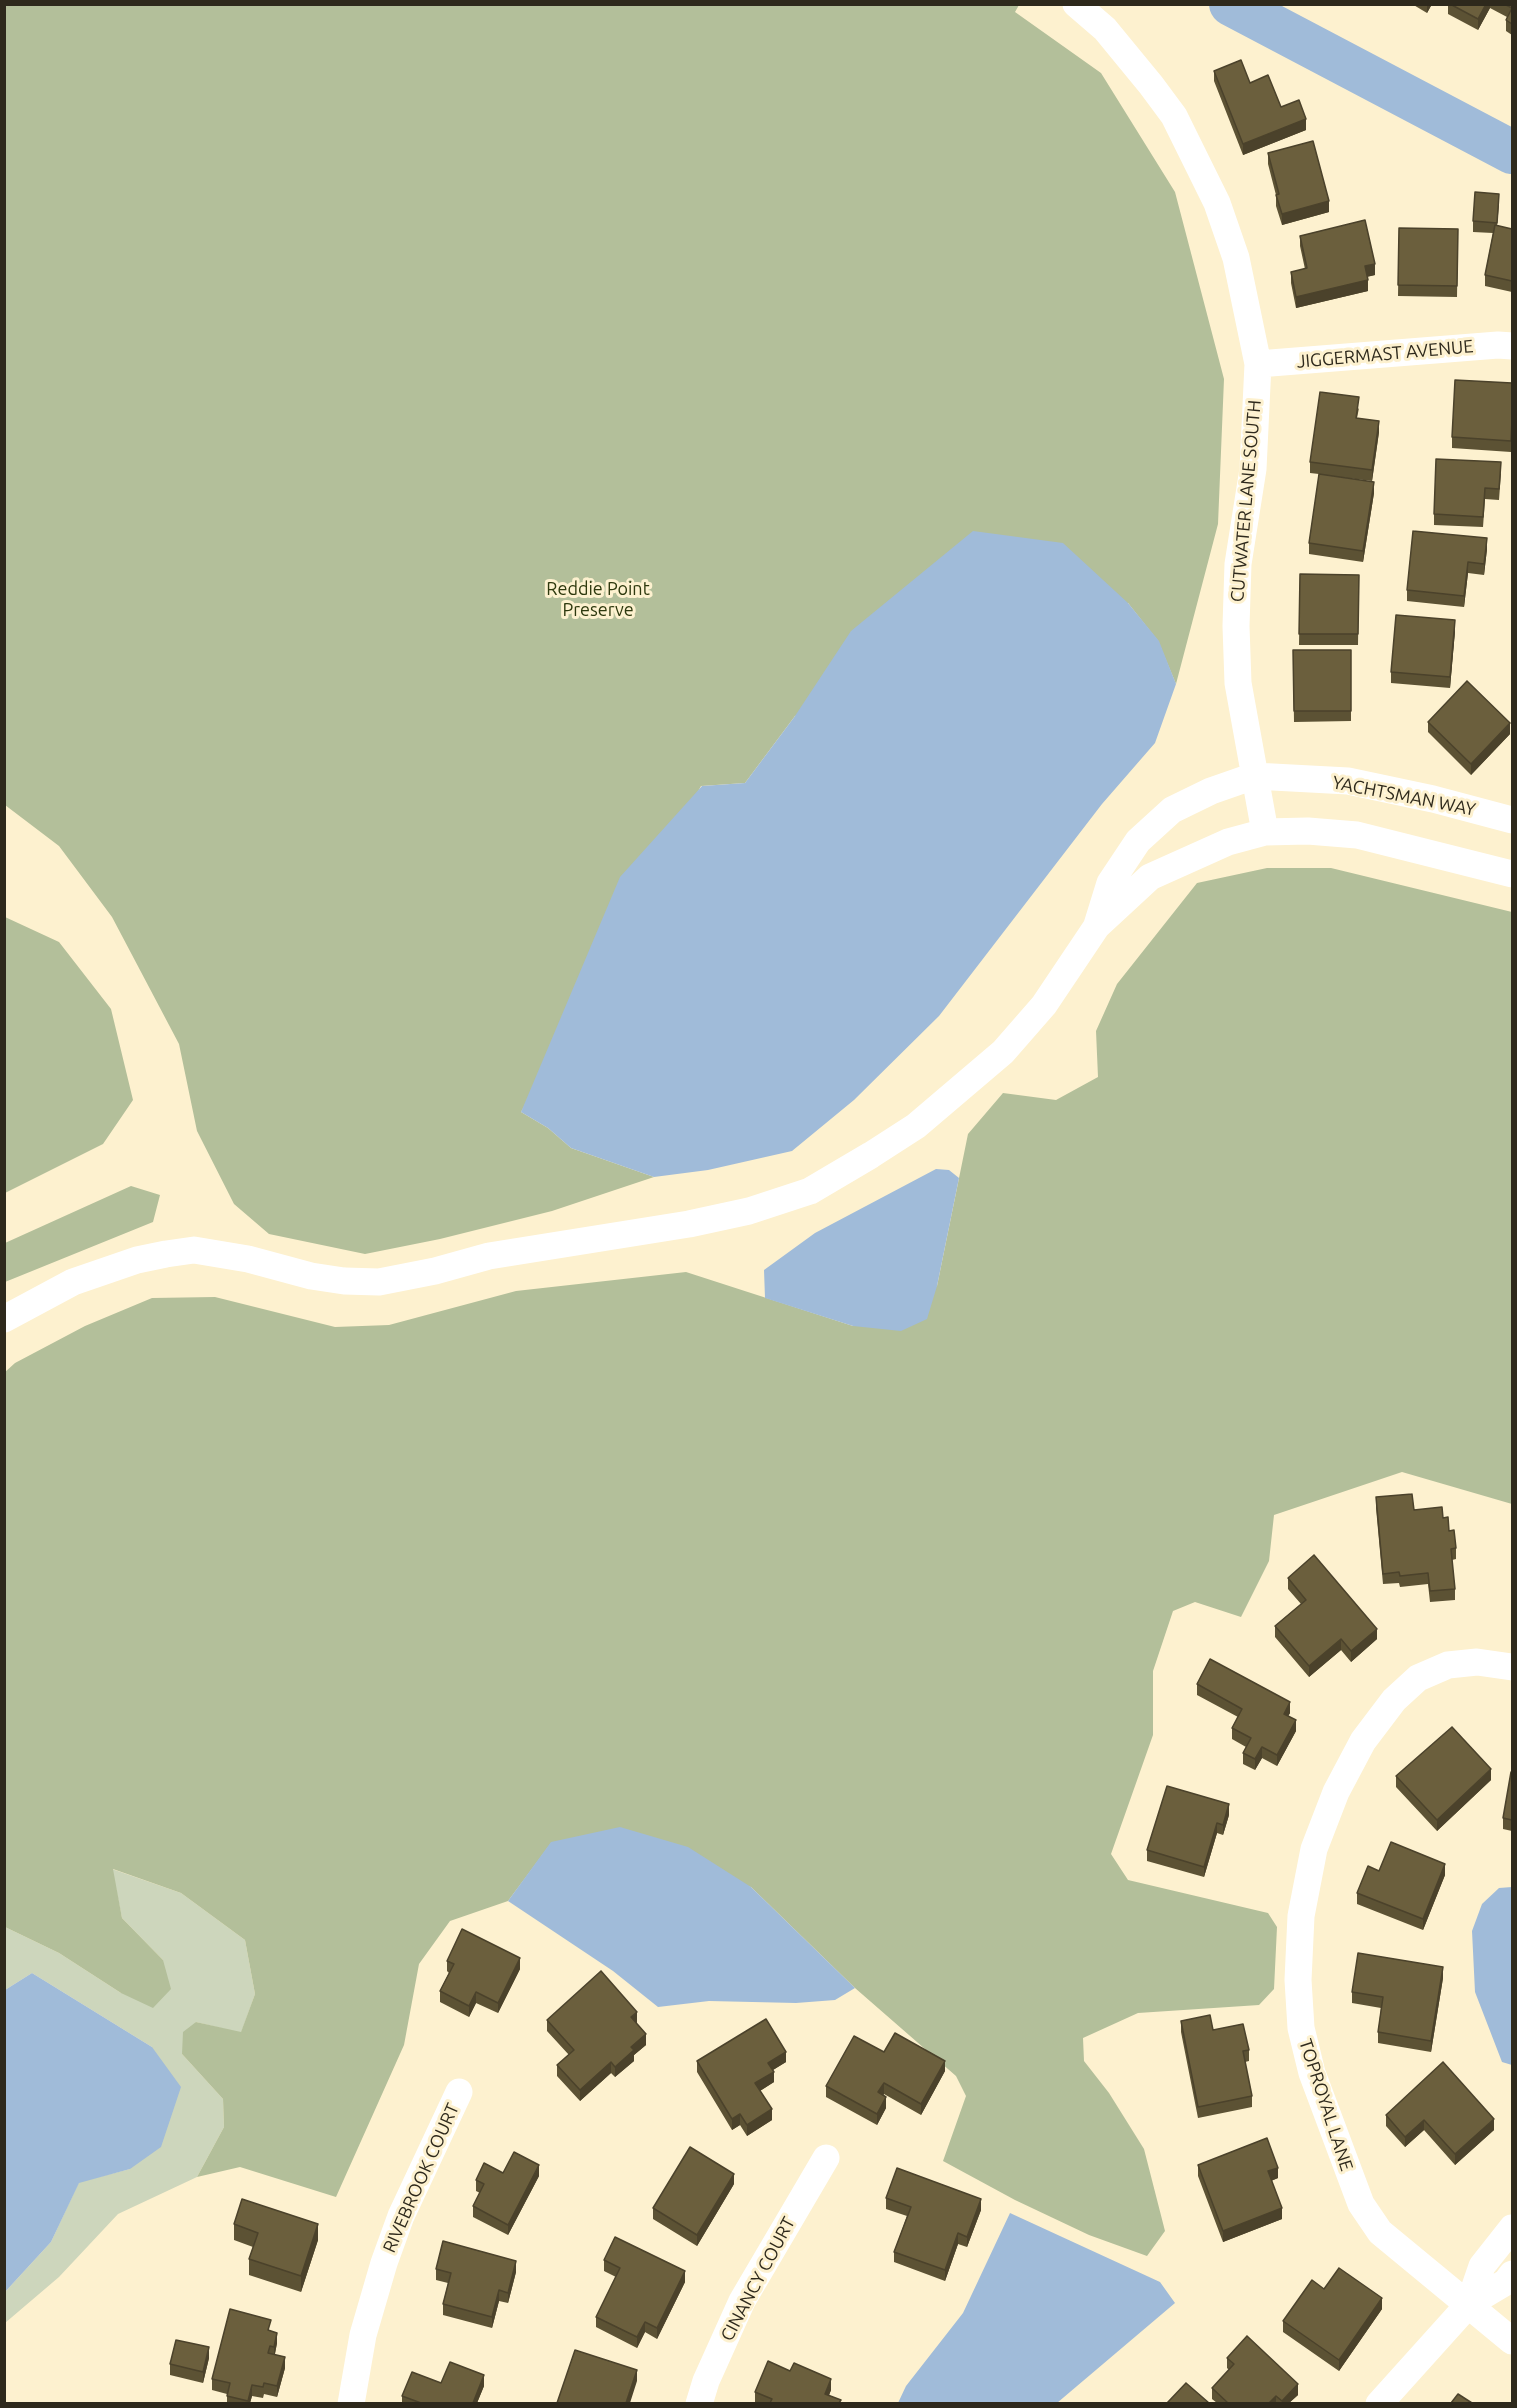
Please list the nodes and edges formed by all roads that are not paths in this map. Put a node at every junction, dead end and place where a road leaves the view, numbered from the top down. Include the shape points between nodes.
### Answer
1 (1076, 4) edge
2 (1512, 346) edge
3 (1258, 364) junction
4 (1254, 776) junction
5 (1512, 820) edge
6 (1265, 832) junction
7 (1512, 874) edge
8 (1096, 926) junction
9 (4, 1319) edge
10 (1512, 1667) edge
11 (459, 2092) dead end
12 (826, 2158) dead end
13 (1512, 2228) edge
14 (1512, 2274) edge
15 (1469, 2304) junction
16 (1512, 2341) edge
17 (351, 2403) edge
18 (699, 2403) edge
19 (1379, 2403) edge

1 - 3 street, CUTWATER LANE SOUTH via 1105,29 1151,85 1174,116 1201,169 1236,258
2 - 3 street, JIGGERMAST AVENUE
3 - 4 street, CUTWATER LANE SOUTH via 1253,469 1238,564 1236,626 1238,683
4 - 5 street, YACHTSMAN WAY via 1348,781
4 - 6 street, CUTWATER LANE SOUTH
4 - 8 street, YACHTSMAN WAY via 1211,790 1172,810 1138,841 1110,883
6 - 7 street via 1357,835
6 - 8 street via 1228,842 1150,877
8 - 9 street via 1044,1005 1003,1052 916,1126 810,1191 749,1211 689,1224 489,1256 379,1282 311,1276 194,1250 166,1254 73,1282
10 - 15 street, TOPROYAL LANE via 1477,1662 1448,1665 1418,1678 1394,1700 1363,1740 1336,1792 1314,1849 1300,1916 1301,2028 1312,2073 1361,2204 1380,2232
11 - 17 street, RIVEBROOK COURT via 401,2216 384,2263 363,2335
12 - 18 street, CINANCY COURT via 742,2301
13 - 15 street via 1482,2266
14 - 15 street via 1506,2282
15 - 16 street, TOPROYAL LANE
15 - 19 street

